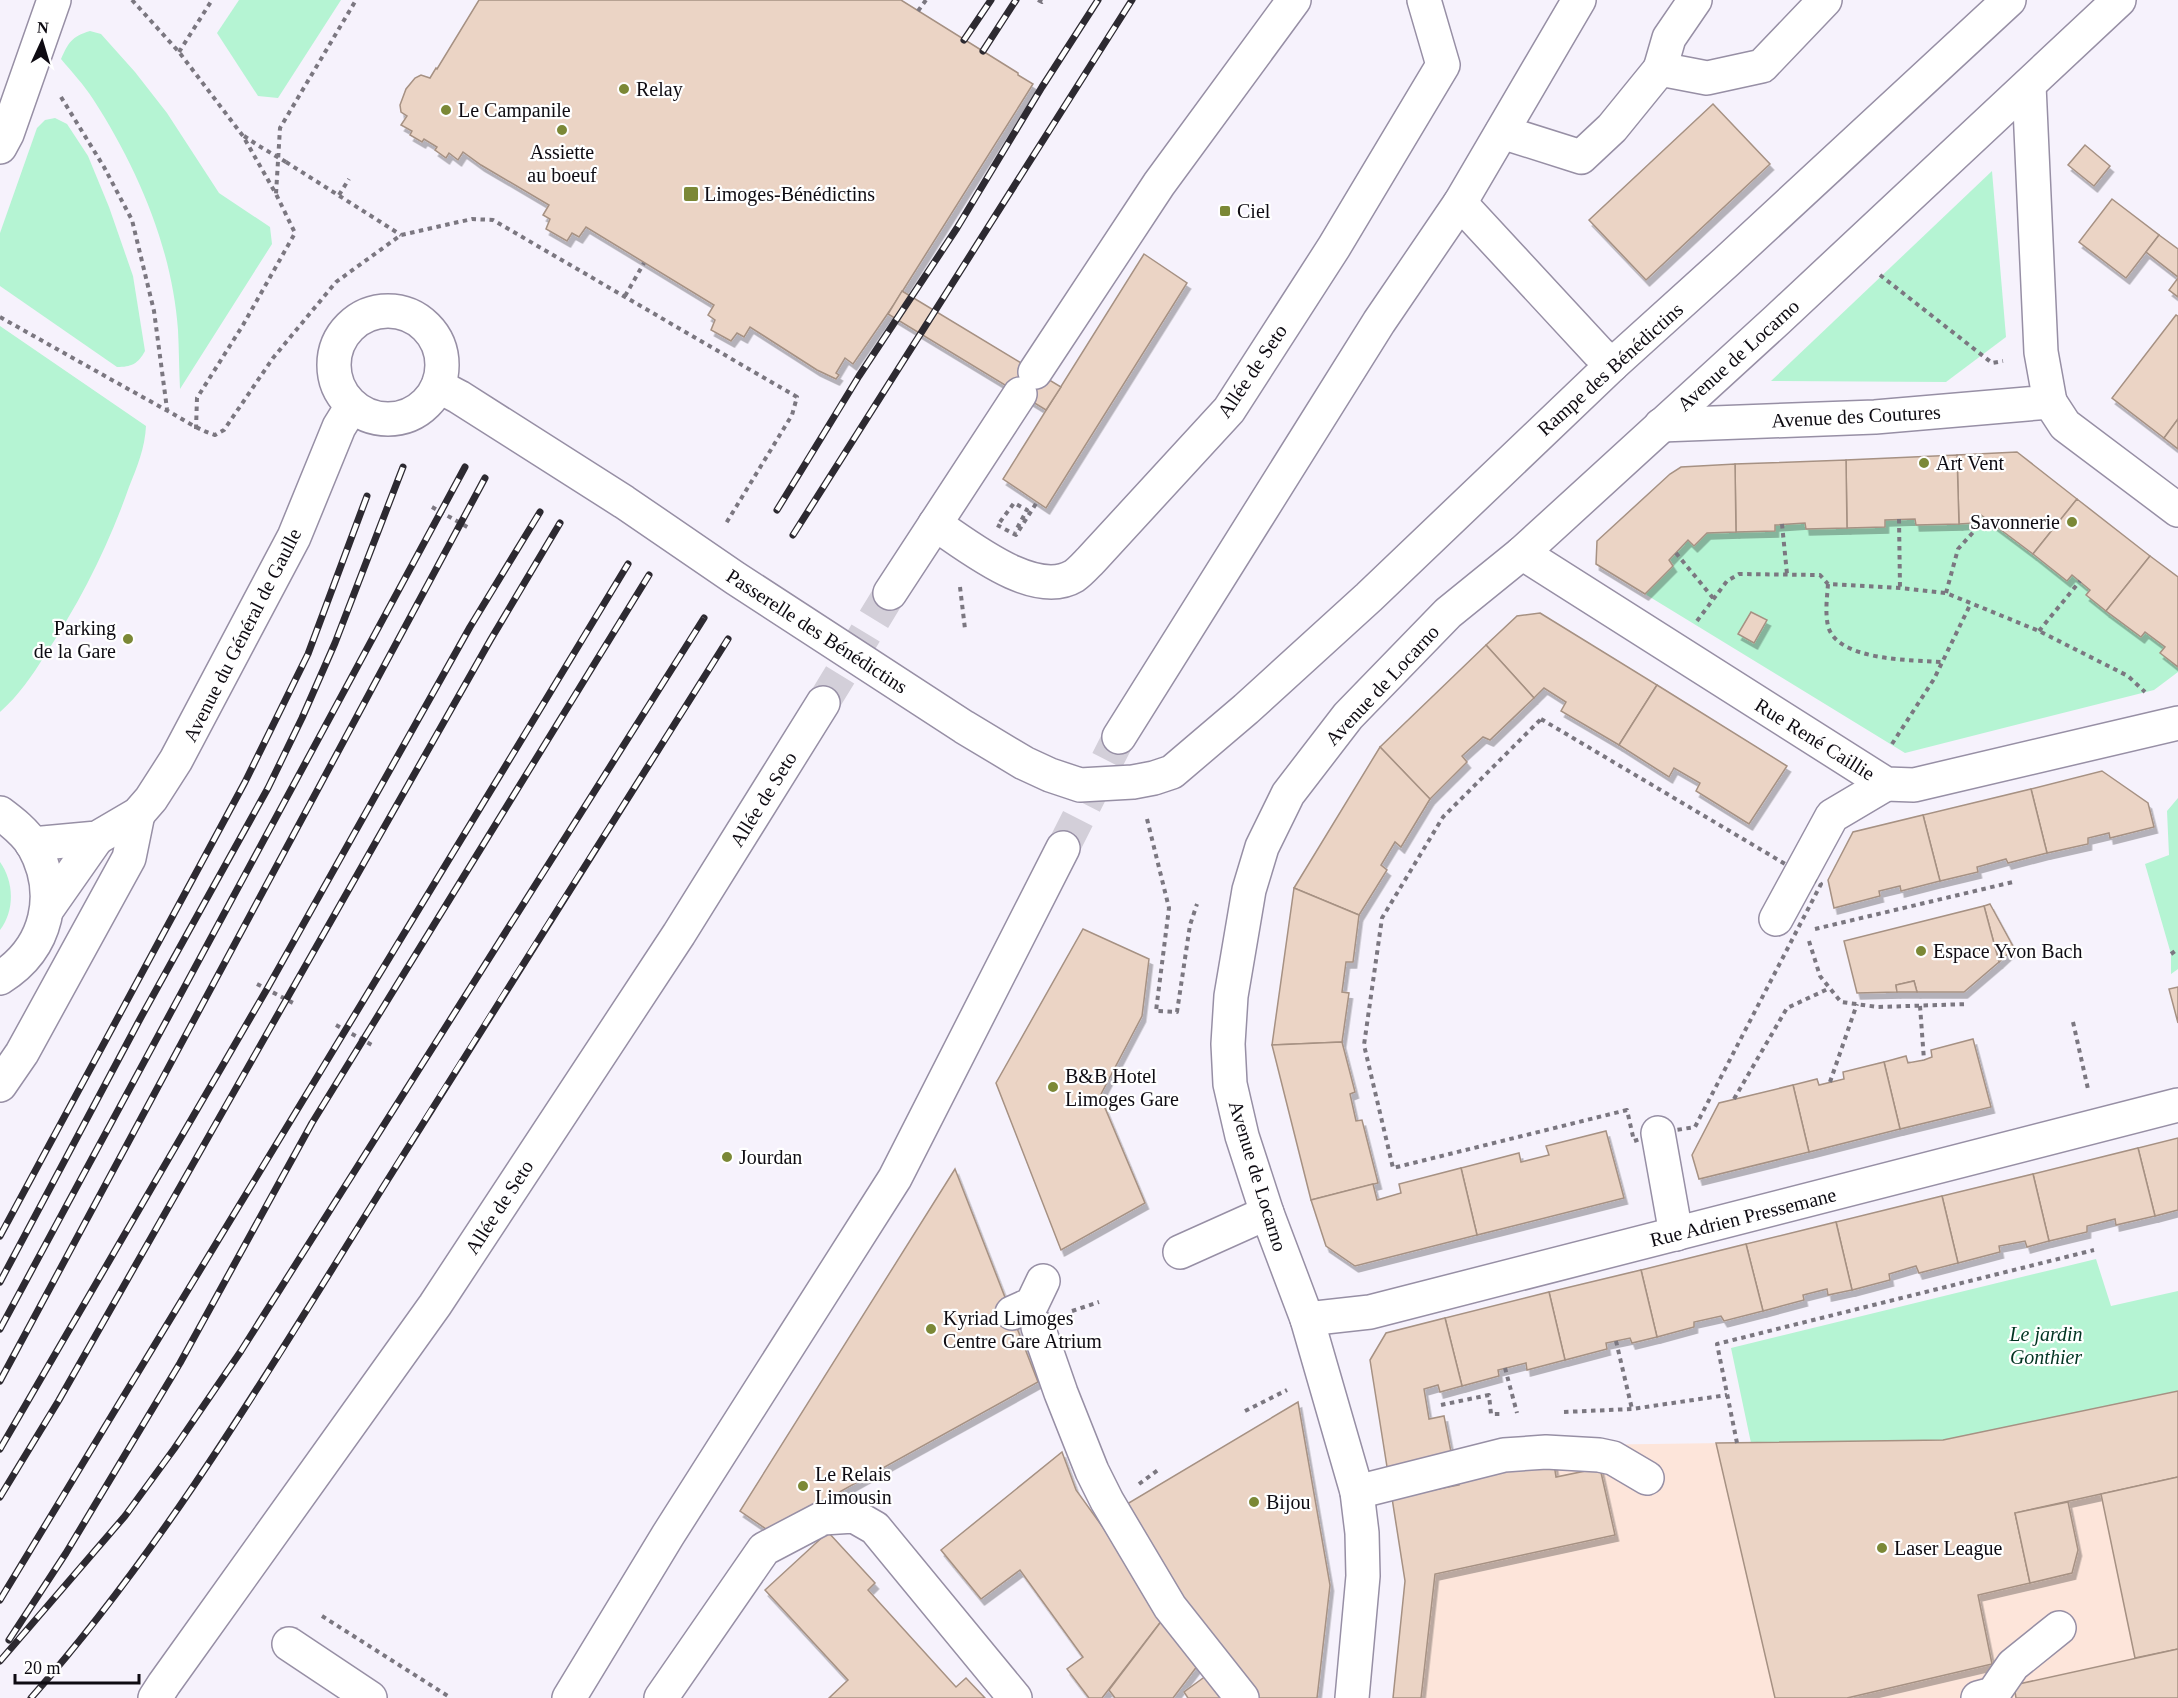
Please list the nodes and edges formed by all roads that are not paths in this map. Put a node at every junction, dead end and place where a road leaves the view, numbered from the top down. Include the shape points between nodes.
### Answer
1 (54, 0) edge
2 (1294, 0) edge
3 (1424, 0) edge
4 (1579, 0) edge
5 (1695, 0) edge
6 (1825, 0) edge
7 (2009, 0) edge
8 (2118, 0) edge
9 (1660, 69) junction
10 (2029, 85) junction
11 (1502, 132) junction
12 (0, 147) edge
13 (1460, 203) junction
14 (1612, 365) junction
15 (438, 387) junction
16 (2050, 402) junction
17 (352, 406) junction
18 (1661, 425) junction
19 (2178, 510) edge
20 (935, 524) junction
21 (1522, 553) junction
22 (890, 593) tunnel mouth
23 (823, 703) tunnel mouth
24 (2169, 725) edge
25 (1119, 737) tunnel mouth
26 (1212, 739) joint
27 (1878, 779) junction
28 (0, 813) edge
29 (138, 814) junction
30 (97, 838) junction
31 (32, 844) junction
32 (1063, 848) tunnel mouth
33 (48, 908) junction
34 (1785, 929) road end
35 (0, 978) edge
36 (0, 1085) edge
37 (2178, 1105) edge
38 (1658, 1133) road end
39 (1267, 1213) junction
40 (1676, 1234) junction
41 (1180, 1252) dead end
42 (1043, 1281) dead end
43 (1307, 1319) junction
44 (1647, 1478) dead end
45 (1357, 1492) junction
46 (2059, 1628) dead end
47 (289, 1644) dead end
48 (155, 1698) edge
49 (370, 1698) edge
50 (569, 1698) edge
51 (661, 1698) edge
52 (1015, 1698) edge
53 (1242, 1698) edge
54 (1352, 1698) edge
55 (1978, 1698) edge

1 - 12 street
2 - 20 street via 1159,184
3 - 20 street, Allée de Seto via 1443,65 1334,247 1229,410 1091,560 1073,576 1038,581 991,561
4 - 11 street
5 - 9 street via 1669,38
6 - 9 street via 1762,66 1707,78
7 - 14 street, Rampe des Bénédictins
8 - 10 street, Avenue de Locarno
9 - 11 street via 1612,128 1581,157
10 - 16 street via 2042,352
10 - 18 street, Avenue de Locarno
11 - 13 street
13 - 14 street
13 - 25 street via 1379,322
14 - 26 street, Rampe des Bénédictins via 1369,597
15 - 17 street via 416,411 400,418 383,419
15 - 17 street via 442,356 428,328 415,318 382,311 352,325 336,354 337,383
15 - 26 street, Passerelle des Bénédictins via 624,502 974,733 1050,775 1080,785 1133,783 1172,772
16 - 18 street, Avenue des Coutures via 1875,417
16 - 19 street via 2065,425
17 - 29 street, Avenue du Général de Gaulle via 339,427 294,537 176,760
18 - 21 street, Avenue de Locarno
20 - 22 street
21 - 27 street, Rue René Caillie
21 - 39 street, Avenue de Locarno via 1448,613 1348,716 1288,794 1262,847 1238,943 1228,1044 1230,1084
23 - 48 street, Allée de Seto via 679,933 435,1305
24 - 27 street, Rue René Caillie via 1914,785
27 - 34 street via 1832,816 1802,874
28 - 31 street
29 - 30 street, Avenue du Général de Gaulle
29 - 36 street via 129,858 22,1053
30 - 31 street, Avenue du Général de Gaulle
30 - 33 street, Avenue du Général de Gaulle
31 - 33 street via 44,869
32 - 50 street via 895,1178
33 - 35 street via 31,950
37 - 40 street, Rue Adrien Pressemane
38 - 40 street
39 - 41 street
39 - 43 street, Avenue de Locarno
40 - 43 street, Rue Adrien Pressemane via 1370,1312
42 - 53 street via 1025,1320 1092,1471 1170,1607
43 - 45 street, Avenue de Locarno
44 - 45 street via 1612,1458 1546,1452 1504,1455
45 - 54 street, Avenue de Locarno via 1363,1576
46 - 55 street via 2013,1665 1993,1695
47 - 49 street
51 - 52 street via 764,1549 823,1518 854,1516 875,1528

